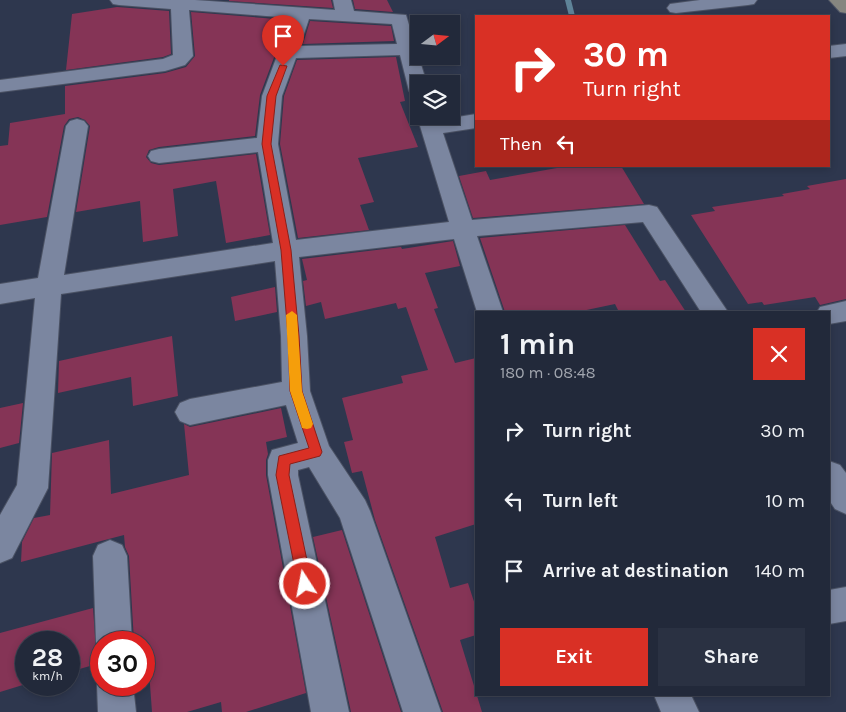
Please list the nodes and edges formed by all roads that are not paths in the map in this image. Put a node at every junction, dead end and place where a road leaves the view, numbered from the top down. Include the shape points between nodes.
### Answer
1 (119, 0) edge
2 (748, 0) edge
3 (838, 0) edge
4 (178, 2) edge
5 (344, 8) edge
6 (676, 8) dead end
7 (846, 8) edge
8 (302, 13) junction
9 (408, 49) junction
10 (846, 50) edge
11 (288, 52) junction
12 (830, 52) edge
13 (415, 75) edge
14 (0, 86) edge
15 (460, 121) edge
16 (475, 121) edge
17 (430, 125) edge
18 (77, 126) dead end
19 (267, 144) junction
20 (159, 156) dead end
21 (463, 229) junction
22 (286, 250) junction
23 (48, 286) junction
24 (0, 294) edge
25 (846, 310) edge
26 (490, 311) edge
27 (714, 311) edge
28 (830, 314) edge
29 (296, 391) junction
30 (190, 412) dead end
31 (316, 452) junction
32 (830, 476) edge
33 (846, 499) edge
34 (0, 547) edge
35 (110, 556) dead end
36 (846, 604) edge
37 (830, 607) edge
38 (113, 631) edge
39 (115, 696) edge
40 (672, 696) edge
41 (116, 712) edge
42 (330, 712) edge
43 (422, 712) edge
44 (680, 712) edge

1 - 4 street
2 - 6 street
3 - 7 main road
4 - 8 street
4 - 14 street via 183,56 178,61 165,66
5 - 8 street
5 - 9 street via 400,19
8 - 11 street
9 - 11 street
9 - 13 street
10 - 12 street
11 - 19 street via 272,96
15 - 16 street
17 - 21 street
18 - 23 street
19 - 20 street
19 - 22 street
21 - 22 street
21 - 26 street
21 - 27 street via 649,213
22 - 23 street
22 - 29 street
23 - 24 street
23 - 34 street via 32,488
25 - 28 street
29 - 30 street
29 - 31 street
31 - 42 street via 283,460 283,475
31 - 43 street via 354,511
32 - 33 street
35 - 38 street
36 - 37 street
39 - 41 street
40 - 44 street

